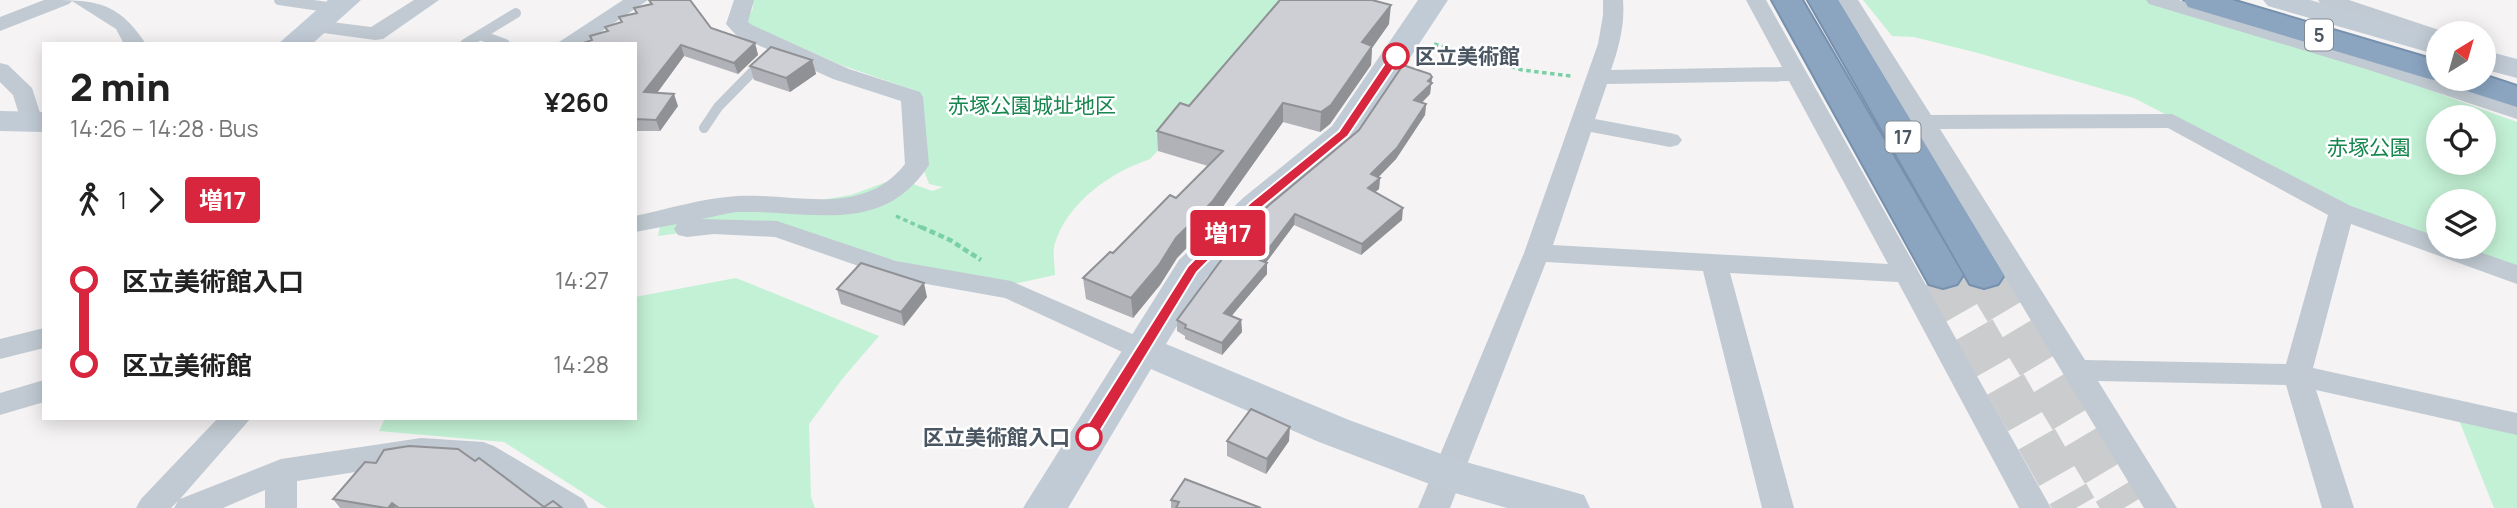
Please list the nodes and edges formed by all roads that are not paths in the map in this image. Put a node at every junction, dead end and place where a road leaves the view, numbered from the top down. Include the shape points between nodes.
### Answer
1 (62, 0) edge
2 (82, 0) edge
3 (279, 0) edge
4 (429, 0) edge
5 (638, 0) edge
6 (744, 0) edge
7 (1433, 0) edge
8 (1613, 0) edge
9 (1756, 0) edge
10 (1787, 0) edge
11 (1823, 0) edge
12 (1848, 0) edge
13 (2156, 0) edge
14 (2185, 0) edge
15 (2199, 0) edge
16 (2251, 0) edge
17 (2313, 3) edge
18 (516, 13) dead end
19 (323, 19) edge
20 (0, 25) edge
21 (2426, 32) edge
22 (480, 35) junction
23 (134, 42) edge
24 (468, 42) edge
25 (499, 42) edge
26 (570, 42) edge
27 (2426, 42) edge
28 (778, 46) junction
29 (2426, 50) edge
30 (2496, 54) edge
31 (2517, 61) edge
32 (2426, 69) edge
33 (0, 70) edge
34 (2426, 70) edge
35 (2496, 73) edge
36 (1798, 74) junction
37 (1597, 77) junction
38 (2496, 78) edge
39 (2496, 88) edge
40 (2496, 90) edge
41 (2516, 94) edge
42 (1922, 122) junction
43 (17, 123) edge
44 (1581, 123) junction
45 (704, 128) dead end
46 (1670, 140) dead end
47 (2342, 212) junction
48 (637, 224) edge
49 (637, 234) edge
50 (2426, 242) edge
51 (1537, 253) junction
52 (2473, 259) edge
53 (1714, 263) junction
54 (1908, 274) junction
55 (1943, 275) tunnel mouth
56 (1984, 275) tunnel mouth
57 (2517, 275) edge
58 (42, 338) edge
59 (0, 349) edge
60 (1143, 349) junction
61 (2075, 370) junction
62 (2297, 375) junction
63 (42, 392) edge
64 (0, 404) edge
65 (234, 420) edge
66 (2517, 424) edge
67 (281, 471) junction
68 (1441, 491) edge
69 (152, 508) edge
70 (190, 508) edge
71 (281, 508) edge
72 (572, 508) edge
73 (1045, 508) edge
74 (1567, 508) edge
75 (1778, 508) edge
76 (2035, 508) edge
77 (2161, 508) edge
78 (2338, 508) edge

1 - 20 street
2 - 23 street via 124,25
3 - 19 lane
4 - 19 street via 374,34
5 - 26 street
6 - 28 street via 737,24
7 - 60 street via 1344,133 1255,206 1200,260
8 - 37 street via 1609,44
9 - 36 street
10 - 55 highway, 17
11 - 56 highway, 17
12 - 42 street, 17
13 - 41 street via 2374,64
14 - 34 street
15 - 32 highway, 5
16 - 29 highway, 5
17 - 21 street
17 - 27 street
18 - 22 lane
22 - 24 lane
22 - 25 lane
28 - 45 lane via 732,91
28 - 48 street via 841,74 912,97 916,165 904,182 854,207 735,204
30 - 31 street
33 - 43 street via 24,93
35 - 41 street
36 - 37 street
36 - 54 street
37 - 44 street
38 - 41 highway
39 - 41 highway
40 - 41 street
42 - 47 street via 2172,121
42 - 61 street, 17
44 - 46 street
44 - 51 street
47 - 50 street
47 - 62 street
49 - 60 street via 715,226 777,229 893,269 1011,290
51 - 53 street
51 - 68 street
52 - 57 street
53 - 54 street
53 - 75 street
54 - 76 street
58 - 59 street
60 - 68 street via 1334,431
60 - 73 street
61 - 62 street
61 - 77 street, 17
62 - 66 street
62 - 78 street
63 - 64 street
65 - 69 street
67 - 70 street
67 - 71 street
67 - 72 street via 421,450 483,454
68 - 74 street

